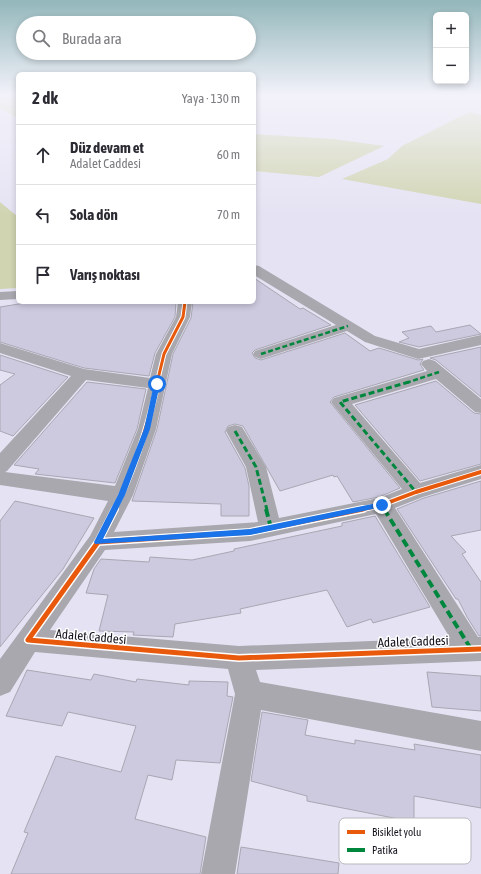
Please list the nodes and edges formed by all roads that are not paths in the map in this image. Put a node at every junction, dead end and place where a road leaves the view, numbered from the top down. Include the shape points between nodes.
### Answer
1 (256, 270) edge
2 (16, 295) edge
3 (0, 296) edge
4 (185, 304) edge
5 (348, 326) junction
6 (481, 340) edge
7 (0, 348) edge
8 (261, 354) dead end
9 (418, 354) junction
10 (439, 372) junction
11 (82, 374) junction
12 (157, 384) junction
13 (481, 408) edge
14 (235, 431) dead end
15 (0, 466) edge
16 (481, 472) edge
17 (0, 478) edge
18 (416, 492) junction
19 (122, 495) junction
20 (382, 505) junction
21 (271, 528) junction
22 (98, 542) junction
23 (28, 640) junction
24 (476, 649) edge
25 (239, 658) junction
26 (0, 683) edge
27 (248, 694) junction
28 (481, 736) edge
29 (218, 874) edge

1 - 5 street
2 - 3 street
4 - 12 street, Adalet Caddesi via 183,317 164,354
5 - 8 street
5 - 9 street via 370,339
6 - 9 street
7 - 11 street
9 - 10 street
10 - 13 street
10 - 18 street via 340,402
11 - 12 street
11 - 15 street
12 - 19 street, Adalet Caddesi via 147,429
14 - 21 street via 256,467
16 - 18 street
17 - 19 street
18 - 20 street
19 - 22 street, Adalet Caddesi
20 - 21 street
20 - 24 street
21 - 22 street via 250,532
22 - 23 street, Adalet Caddesi
23 - 25 street, Adalet Caddesi
23 - 26 street
24 - 25 street, Adalet Caddesi
25 - 27 street
27 - 28 street
27 - 29 street

